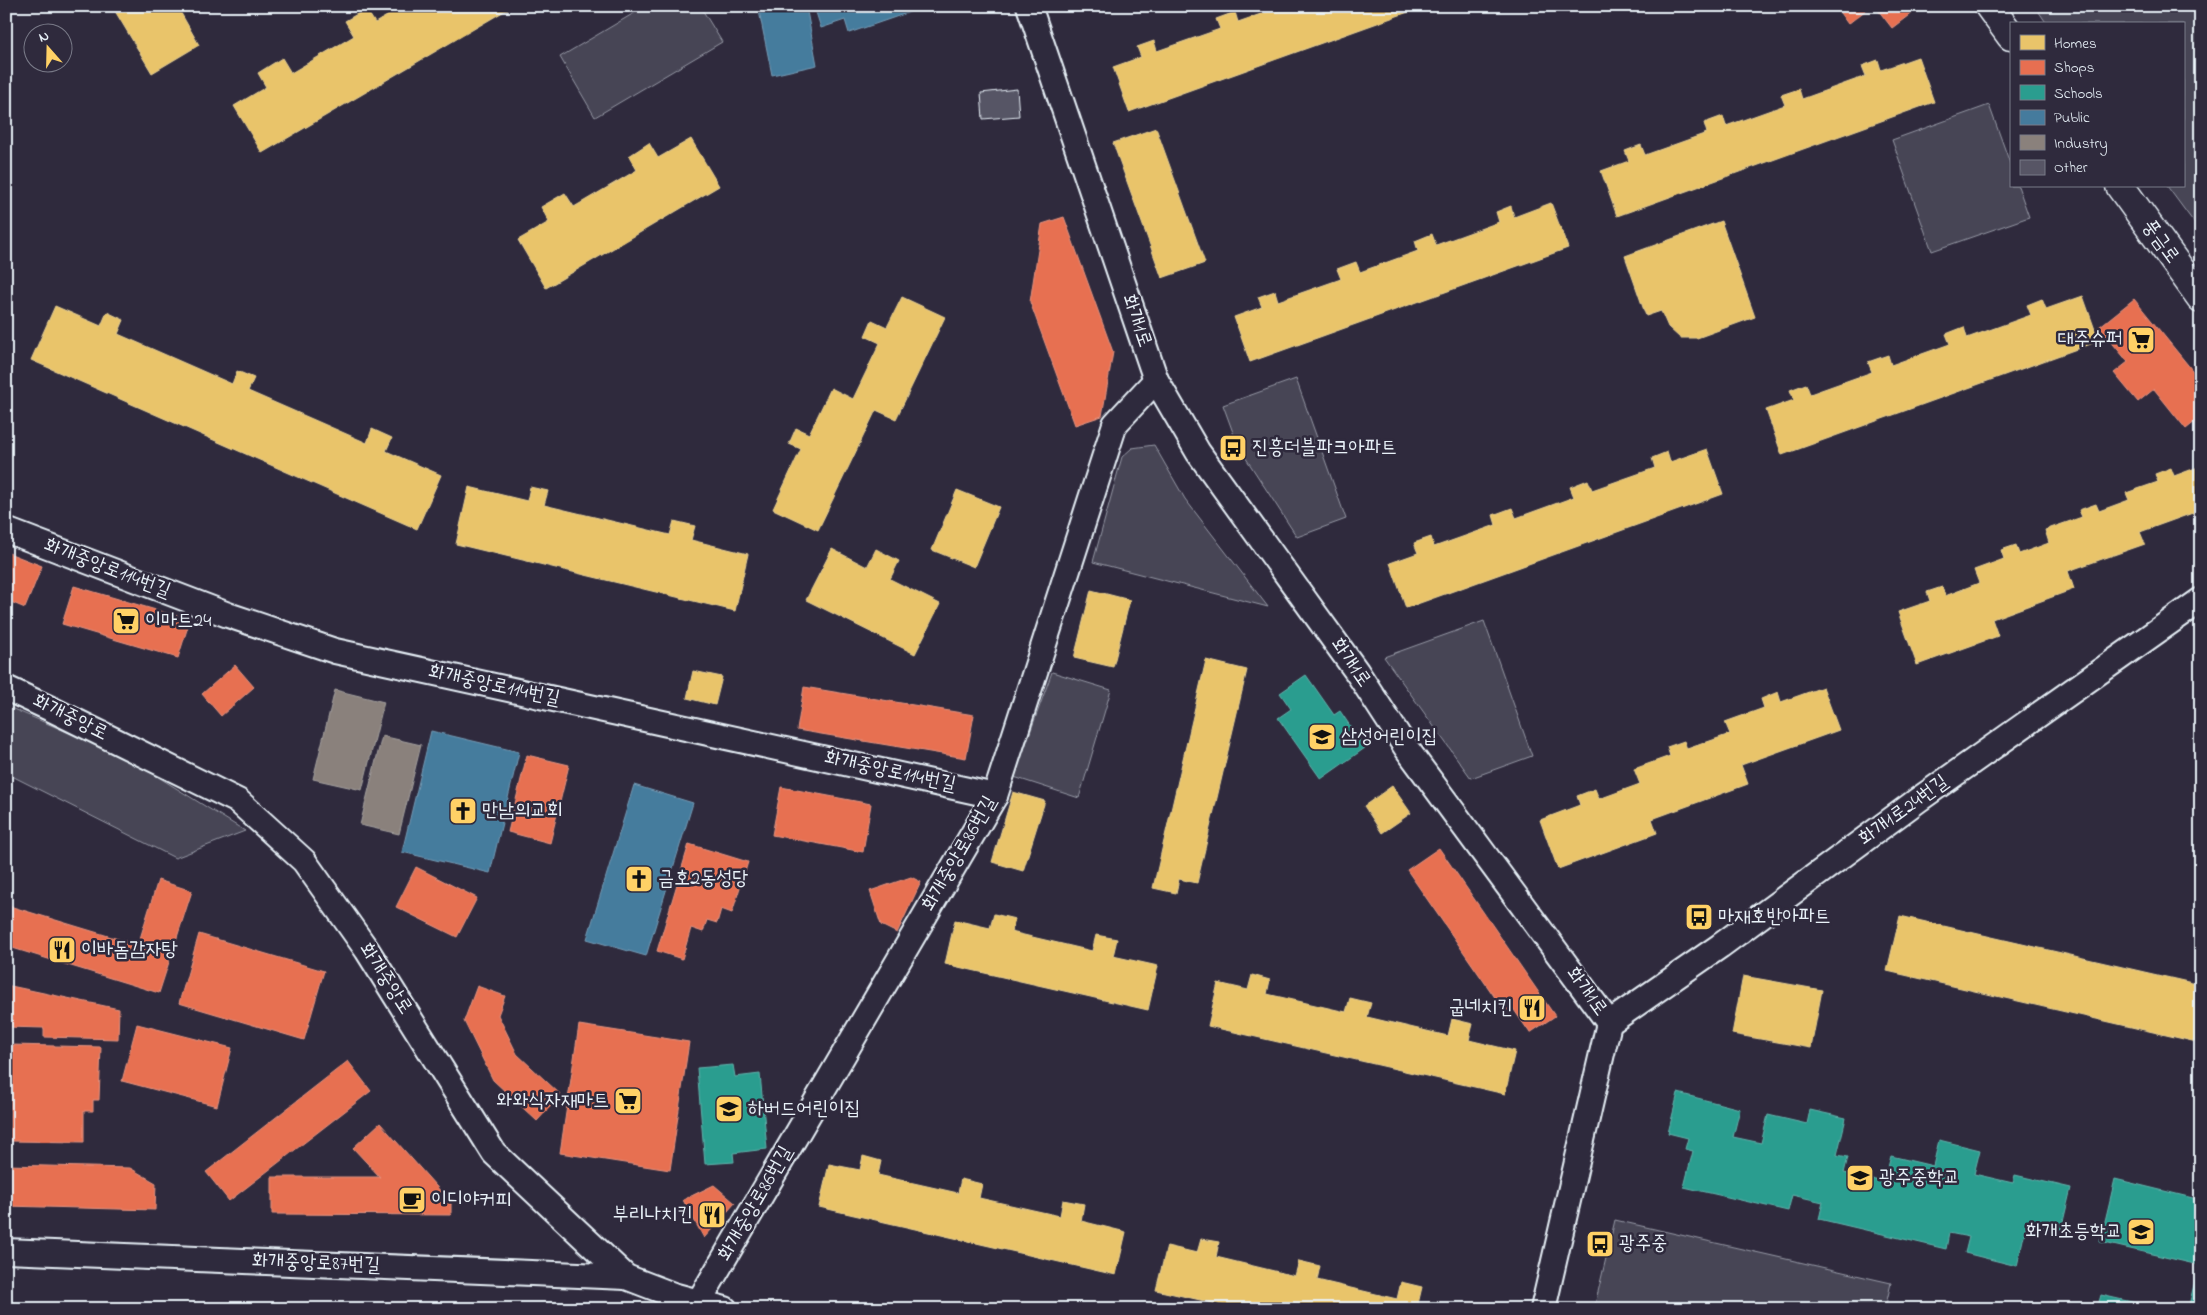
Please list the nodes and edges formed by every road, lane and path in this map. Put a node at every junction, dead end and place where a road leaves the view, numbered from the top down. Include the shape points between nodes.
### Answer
1 (1029, 6) edge
2 (1989, 6) edge
3 (2010, 35) edge
4 (2121, 188) edge
5 (2201, 298) edge
6 (1156, 380) junction
7 (6, 530) edge
8 (2201, 600) edge
9 (6, 688) edge
10 (995, 796) junction
11 (1609, 1023) junction
12 (6, 1252) edge
13 (626, 1277) junction
14 (695, 1306) edge
15 (725, 1309) edge
16 (1543, 1309) edge

1 - 6 street, 화개1로
2 - 3 street
4 - 5 street, 풍금로
6 - 10 street, 화개중앙로86번길 via 1115,424
6 - 11 street, 화개1로 via 1198,452 1357,672 1407,749
7 - 10 street, 화개중앙로114번길 via 228,615 335,651
8 - 11 street, 화개1로24번길
9 - 13 street, 화개중앙로 via 238,802 304,861 367,950 494,1152
10 - 14 street, 화개중앙로86번길
11 - 16 street, 화개1로
12 - 13 street, 화개중앙로87번길
13 - 14 street, 화개중앙로
14 - 15 street, 화개중앙로

